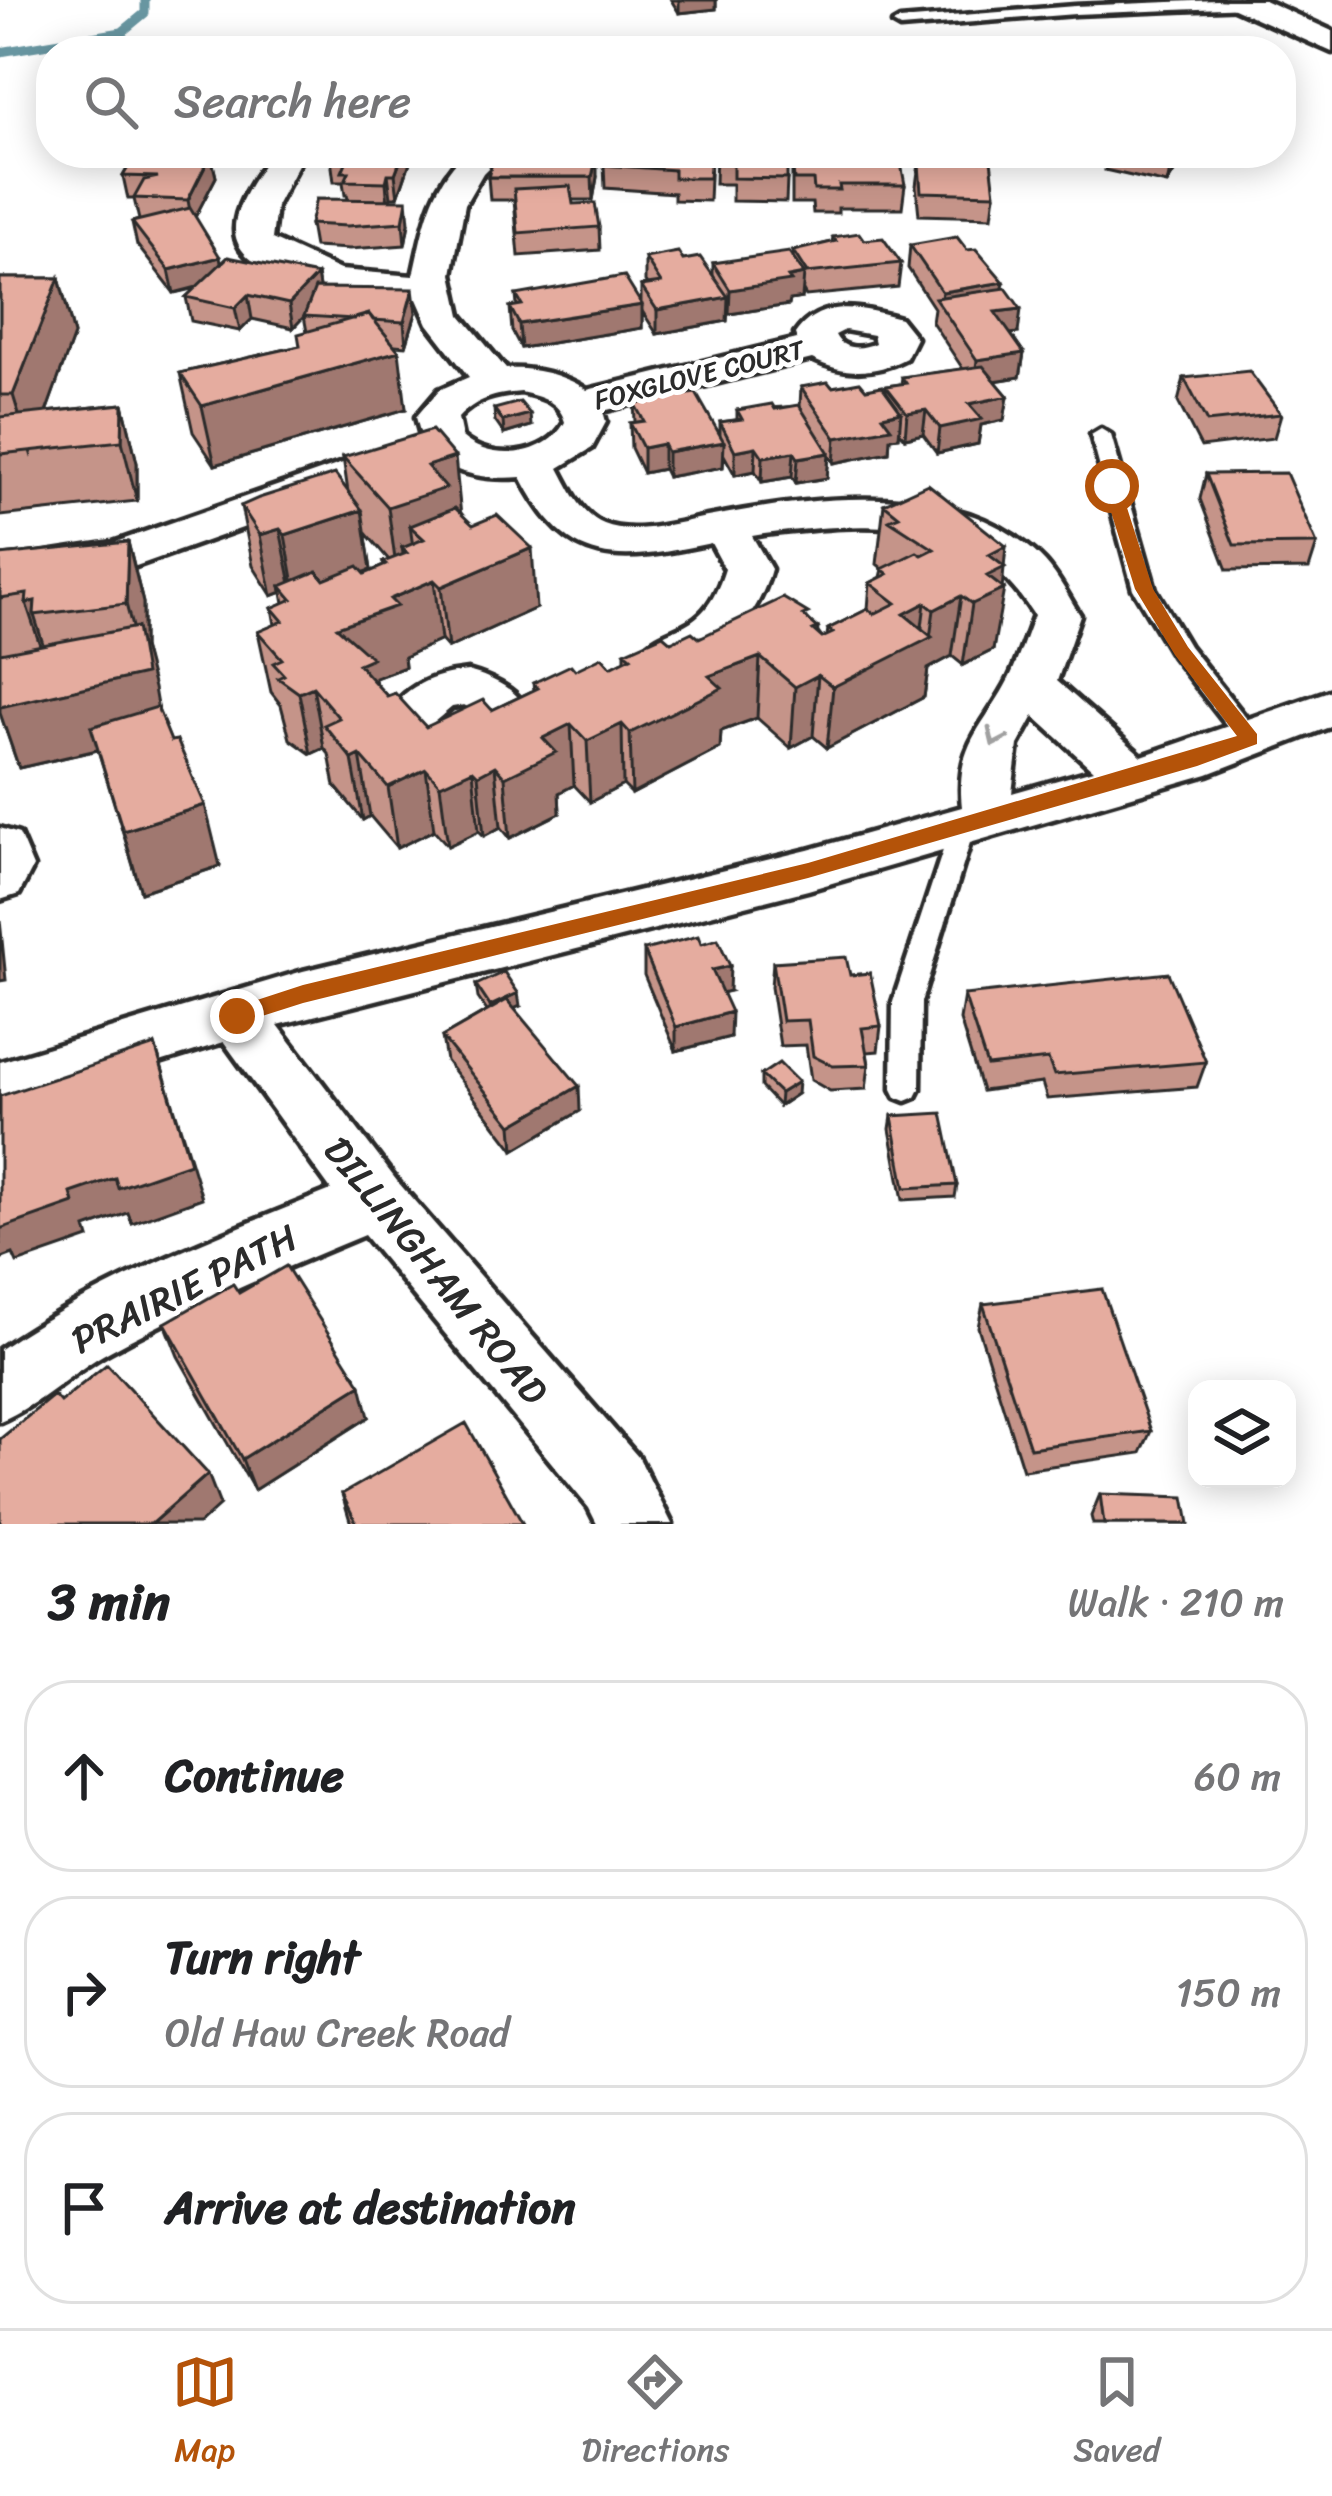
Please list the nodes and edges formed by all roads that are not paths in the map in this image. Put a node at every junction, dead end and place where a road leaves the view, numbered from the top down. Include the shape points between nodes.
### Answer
1 (1244, 2) edge
2 (900, 24) dead end
3 (1332, 43) edge
4 (280, 168) edge
5 (465, 168) edge
6 (434, 287) junction
7 (818, 346) dead end
8 (495, 382) junction
9 (581, 404) junction
10 (1101, 435) dead end
11 (442, 442) junction
12 (535, 464) junction
13 (725, 527) junction
14 (0, 575) edge
15 (610, 677) edge
16 (1030, 685) junction
17 (1332, 707) edge
18 (1250, 739) junction
19 (1132, 777) junction
20 (976, 819) junction
21 (0, 848) edge
22 (0, 880) edge
23 (237, 1016) junction
24 (0, 1087) edge
25 (906, 1089) dead end
26 (375, 1201) junction
27 (0, 1388) edge
28 (636, 1524) edge

1 - 2 lane
1 - 3 street
4 - 6 street via 253,223 261,249 336,284
5 - 6 street via 438,241
6 - 8 street via 441,314
7 - 9 street, FOXGLOVE COURT
8 - 9 street via 546,383
8 - 11 street via 444,405 437,417
9 - 12 street via 585,432
10 - 18 lane via 1144,589
11 - 12 street via 480,464
11 - 14 street via 120,556
12 - 13 street via 559,506 596,538
13 - 15 street via 748,568 741,599 718,630
13 - 16 street via 844,509 912,513 968,531 1042,584 1057,615
16 - 19 street
16 -> 20 street via 996,731
17 - 18 street
18 - 19 street
19 - 20 street
20 - 23 street via 808,870
20 - 25 lane via 907,1002
21 - 22 street
23 - 24 street
23 - 26 street, DILLINGHAM ROAD
26 - 27 street, PRAIRIE PATH via 82,1331
26 - 28 street, DILLINGHAM ROAD via 614,1484

